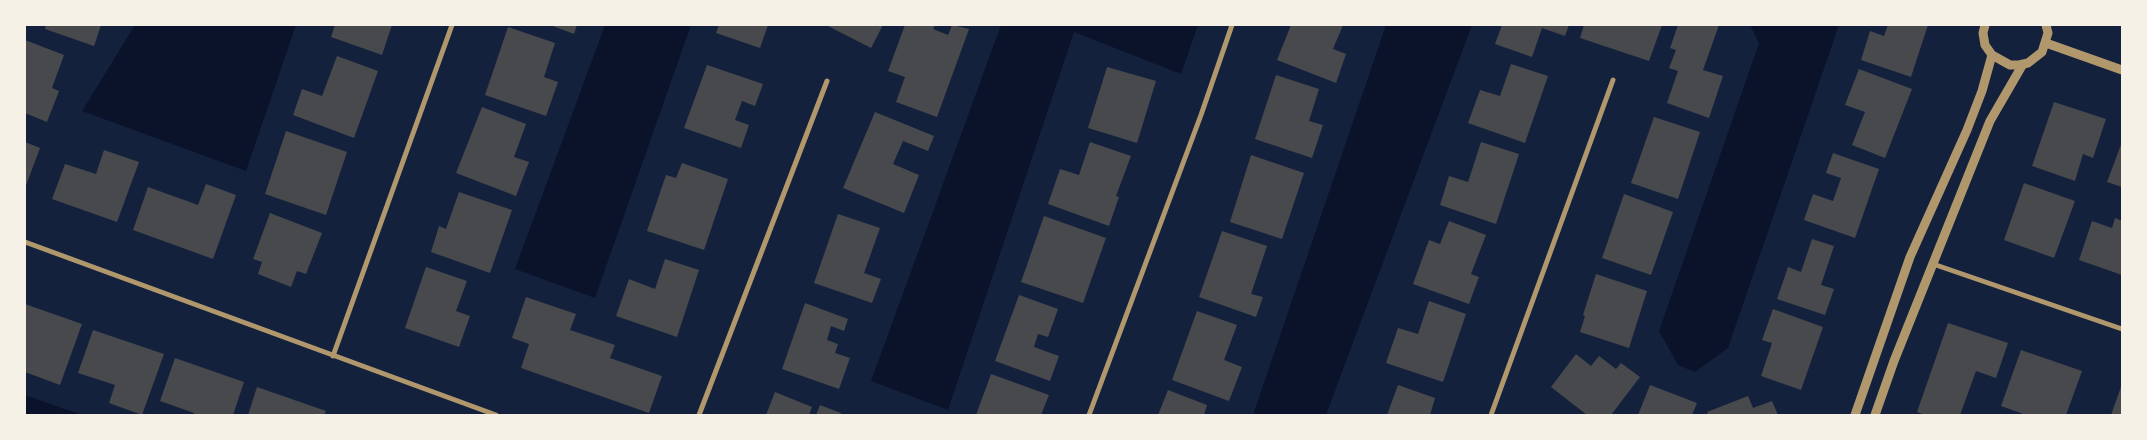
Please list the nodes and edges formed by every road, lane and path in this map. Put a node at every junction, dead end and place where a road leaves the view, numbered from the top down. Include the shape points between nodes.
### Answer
1 (452, 25) edge
2 (1232, 25) edge
3 (1985, 25) edge
4 (2046, 25) edge
5 (2046, 43) junction
6 (1992, 55) junction
7 (2023, 64) junction
8 (2122, 70) edge
9 (1613, 80) dead end
10 (827, 81) dead end
11 (25, 242) edge
12 (1932, 264) junction
13 (2122, 329) edge
14 (333, 356) junction
15 (496, 415) edge
16 (699, 415) edge
17 (1089, 415) edge
18 (1491, 415) edge
19 (1855, 415) edge
20 (1876, 415) edge

1 - 14 street
2 - 17 street via 1202,115
3 - 6 street via 1983,33
4 - 5 street
5 - 7 street via 2036,58
5 - 8 street
6 - 7 street via 2010,65
6 - 19 street via 1967,130 1910,256
7 - 12 street via 1990,121
9 - 18 street
10 - 16 street
11 - 14 street
12 - 13 street
12 - 20 street
14 - 15 street

